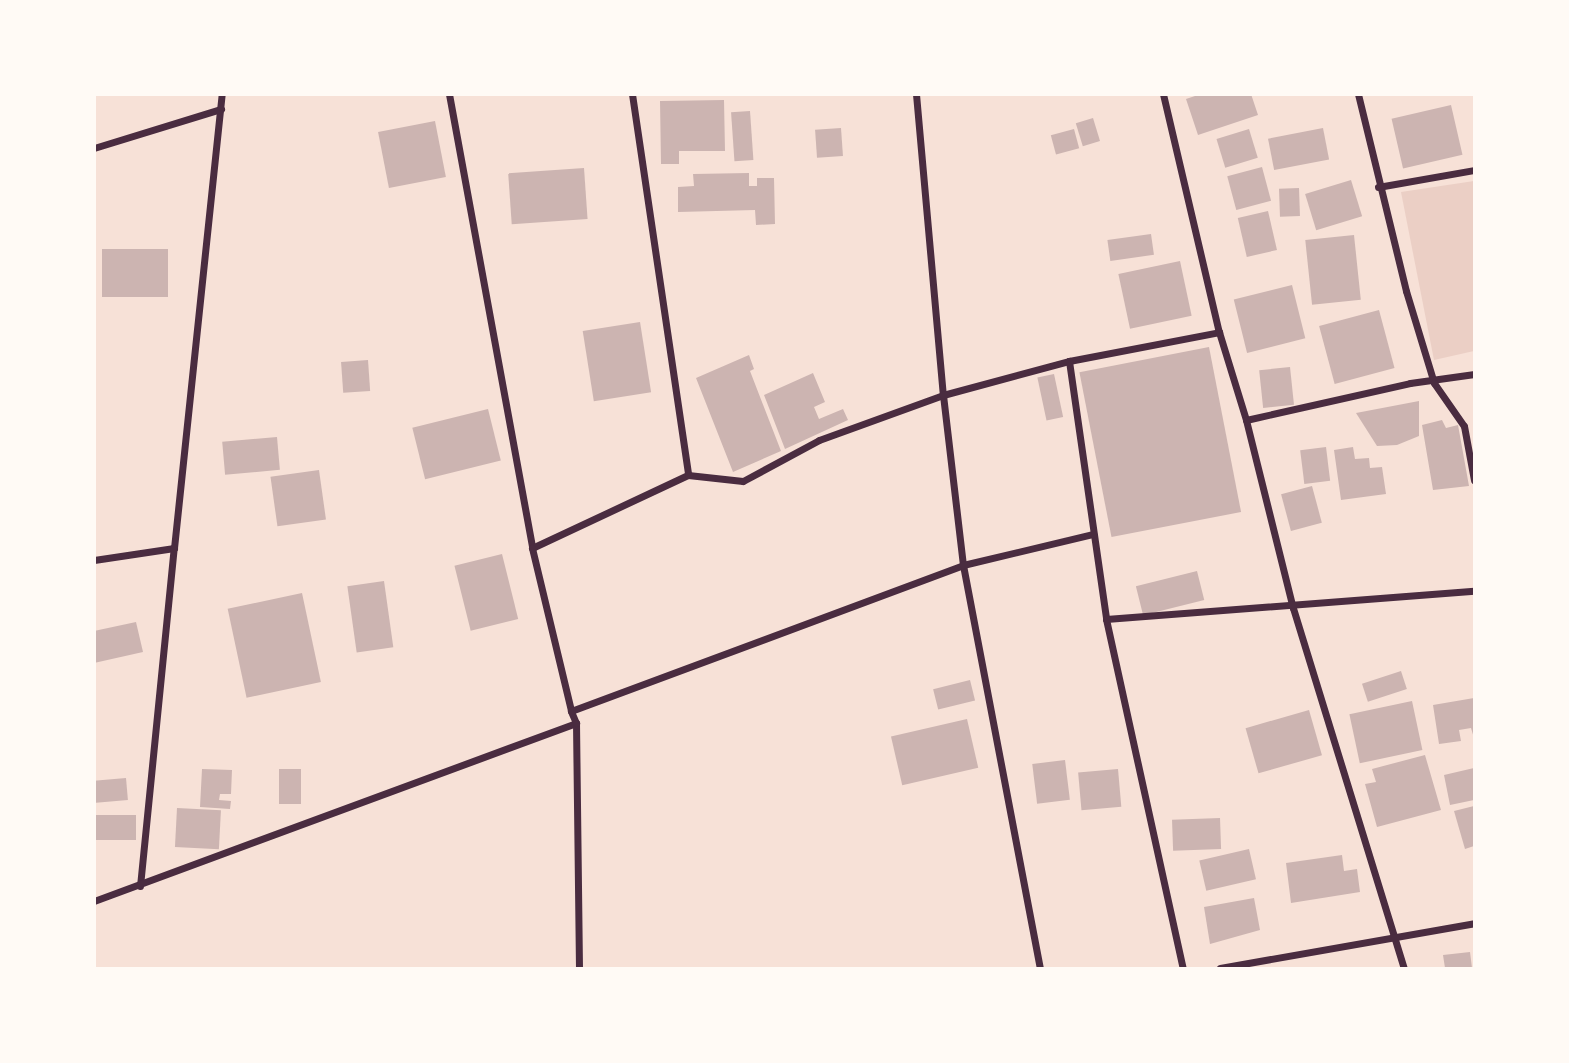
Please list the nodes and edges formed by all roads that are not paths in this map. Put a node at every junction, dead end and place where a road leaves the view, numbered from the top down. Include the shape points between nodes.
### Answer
1 (222, 94) edge
2 (449, 94) edge
3 (632, 94) edge
4 (916, 94) edge
5 (1163, 94) edge
6 (1358, 94) edge
7 (221, 108) junction
8 (94, 148) edge
9 (1475, 170) edge
10 (1378, 187) junction
11 (1219, 332) junction
12 (1069, 361) junction
13 (1475, 374) edge
14 (1434, 383) junction
15 (943, 395) junction
16 (1245, 420) junction
17 (688, 475) junction
18 (1475, 480) edge
19 (1093, 534) junction
20 (174, 548) junction
21 (533, 548) junction
22 (94, 560) edge
23 (962, 565) junction
24 (1475, 591) edge
25 (1293, 608) junction
26 (1106, 618) junction
27 (571, 711) junction
28 (576, 723) junction
29 (140, 886) junction
30 (94, 901) edge
31 (1475, 923) edge
32 (1396, 935) junction
33 (579, 968) edge
34 (1040, 968) edge
35 (1183, 968) edge
36 (1220, 968) edge
37 (1404, 968) edge

1 - 7 street
2 - 21 street
3 - 17 street
4 - 15 street
5 - 11 street
6 - 10 street
7 - 8 street
7 - 20 street
9 - 10 street
10 - 14 street
11 - 12 street
11 - 16 street
12 - 15 street
12 - 19 street
13 - 14 street
14 - 16 street via 1410,383
14 - 18 street via 1464,426
15 - 17 street via 819,440 743,481
15 - 23 street
16 - 25 street
17 - 21 street
19 - 23 street
19 - 26 street
20 - 22 street
20 - 29 street
21 - 27 street
23 - 27 street
23 - 34 street
24 - 25 street
25 - 26 street
25 - 32 street
26 - 35 street
27 - 28 street
28 - 29 street
28 - 33 street
29 - 30 street
31 - 32 street
32 - 36 street
32 - 37 street

